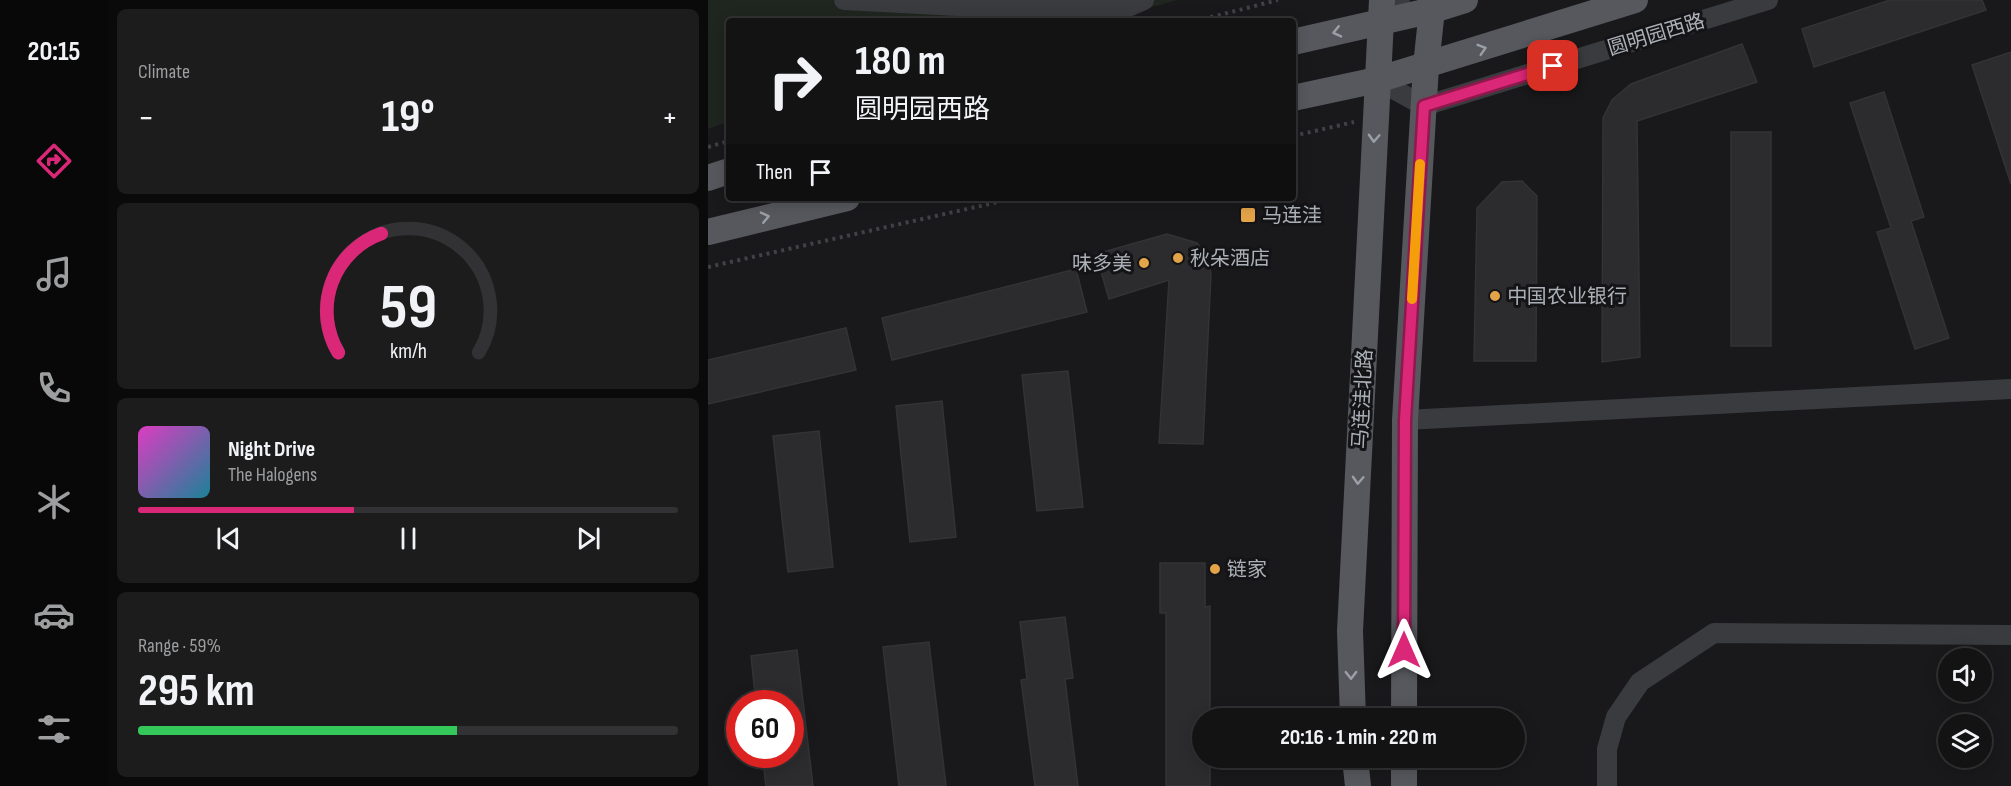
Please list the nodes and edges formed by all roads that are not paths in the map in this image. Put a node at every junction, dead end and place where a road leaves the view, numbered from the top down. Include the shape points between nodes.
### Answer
1 (844, 0) edge
2 (1144, 0) edge
3 (1400, 0) edge
4 (1465, 0) edge
5 (1635, 0) edge
6 (1768, 0) edge
7 (1433, 5) edge
8 (1382, 11) edge
9 (1296, 41) edge
10 (1426, 66) junction
11 (1377, 80) junction
12 (1296, 98) edge
13 (1424, 106) junction
14 (726, 172) edge
15 (708, 177) edge
16 (835, 201) edge
17 (708, 232) edge
18 (2011, 389) edge
19 (1405, 420) junction
20 (2011, 635) edge
21 (1353, 708) edge
22 (1404, 708) edge
23 (1356, 768) edge
24 (1404, 768) edge
25 (1358, 786) edge
26 (1404, 786) edge
27 (1607, 786) edge

1 - 2 street via 1071,10 1121,10
3 - 8 street
4 - 7 main road
10 -> 5 main road, 圆明园西路
6 - 13 street, 圆明园西路
7 - 8 main road
7 - 10 main road
8 -> 9 main road
8 - 11 main road, 马连洼北路
10 - 11 main road, 圆明园西路
10 - 13 main road
11 - 12 main road, 圆明园西路
11 - 13 street
11 -> 21 main road, 马连洼北路 via 1351,619
13 - 19 main road
14 - 15 main road
17 -> 16 main road
18 - 19 street
19 - 22 main road
20 - 27 street via 1714,633 1640,682 1616,717 1607,749
23 - 25 main road
24 - 26 main road

